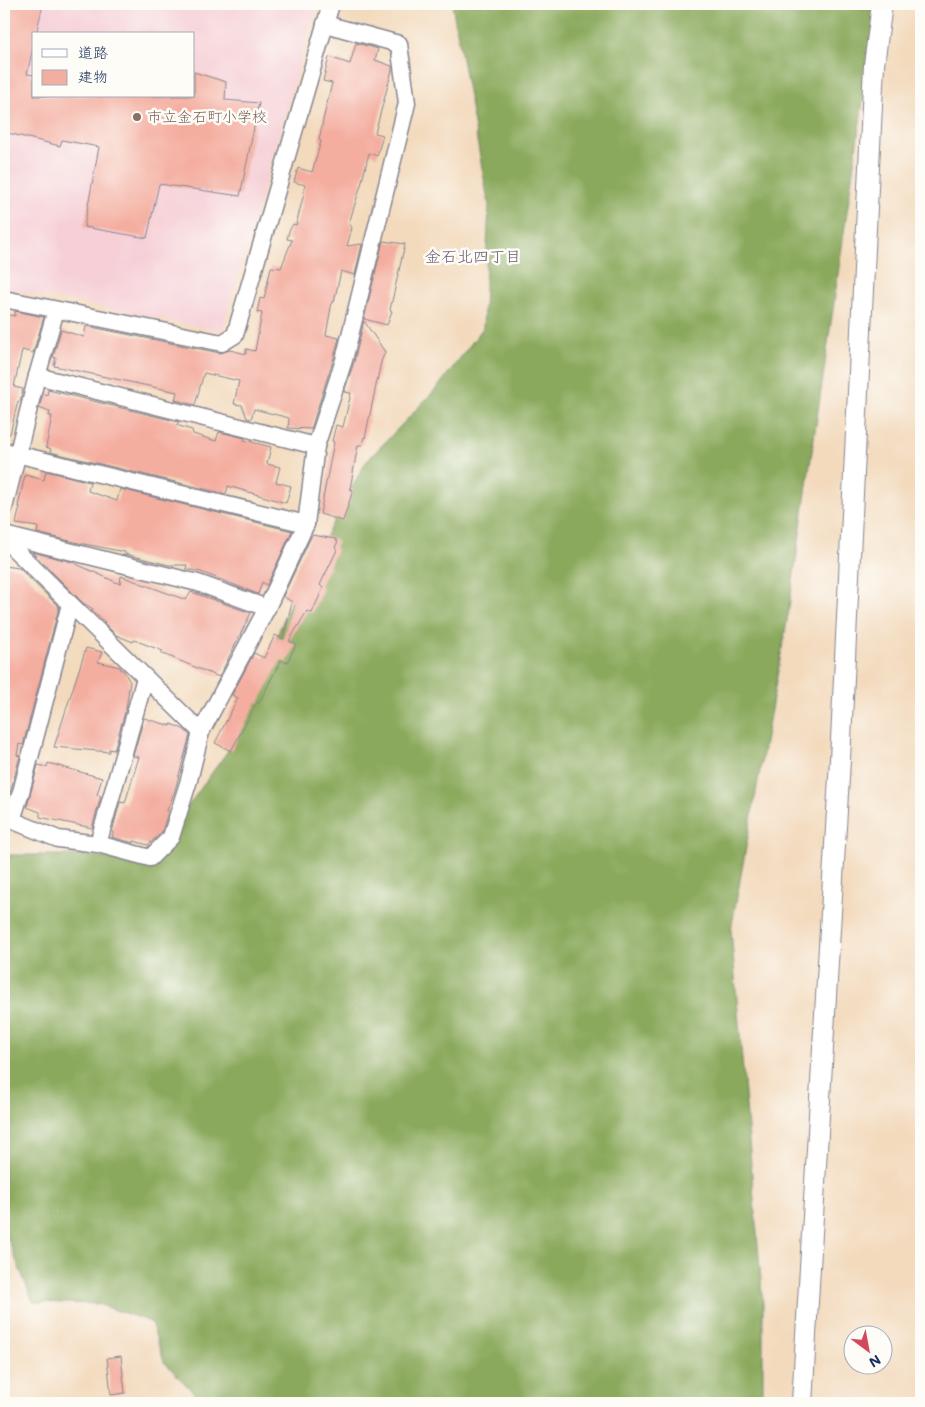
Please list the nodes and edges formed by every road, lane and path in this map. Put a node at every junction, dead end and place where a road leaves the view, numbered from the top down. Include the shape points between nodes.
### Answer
1 (331, 4) edge
2 (882, 4) edge
3 (325, 24) junction
4 (4, 299) edge
5 (56, 310) junction
6 (37, 376) junction
7 (316, 446) junction
8 (10, 453) edge
9 (4, 508) edge
10 (306, 524) junction
11 (4, 535) edge
12 (4, 539) edge
13 (70, 604) junction
14 (267, 608) junction
15 (145, 678) junction
16 (202, 732) junction
17 (8, 818) edge
18 (98, 844) junction
19 (802, 1403) edge

1 - 3 street
2 - 19 street via 874,65 840,760
3 - 5 street via 235,335 222,344
3 - 7 street via 399,44 407,103 344,360
4 - 5 street
5 - 6 street
6 - 7 street
6 - 8 street
7 - 10 street
8 - 9 street
8 - 10 street
10 - 14 street
11 - 14 street via 198,583
12 - 13 street
13 - 15 street
13 - 17 street via 21,792
14 - 16 street
15 - 16 street
15 - 18 street
16 - 18 street via 171,837 150,858
17 - 18 street via 58,839

